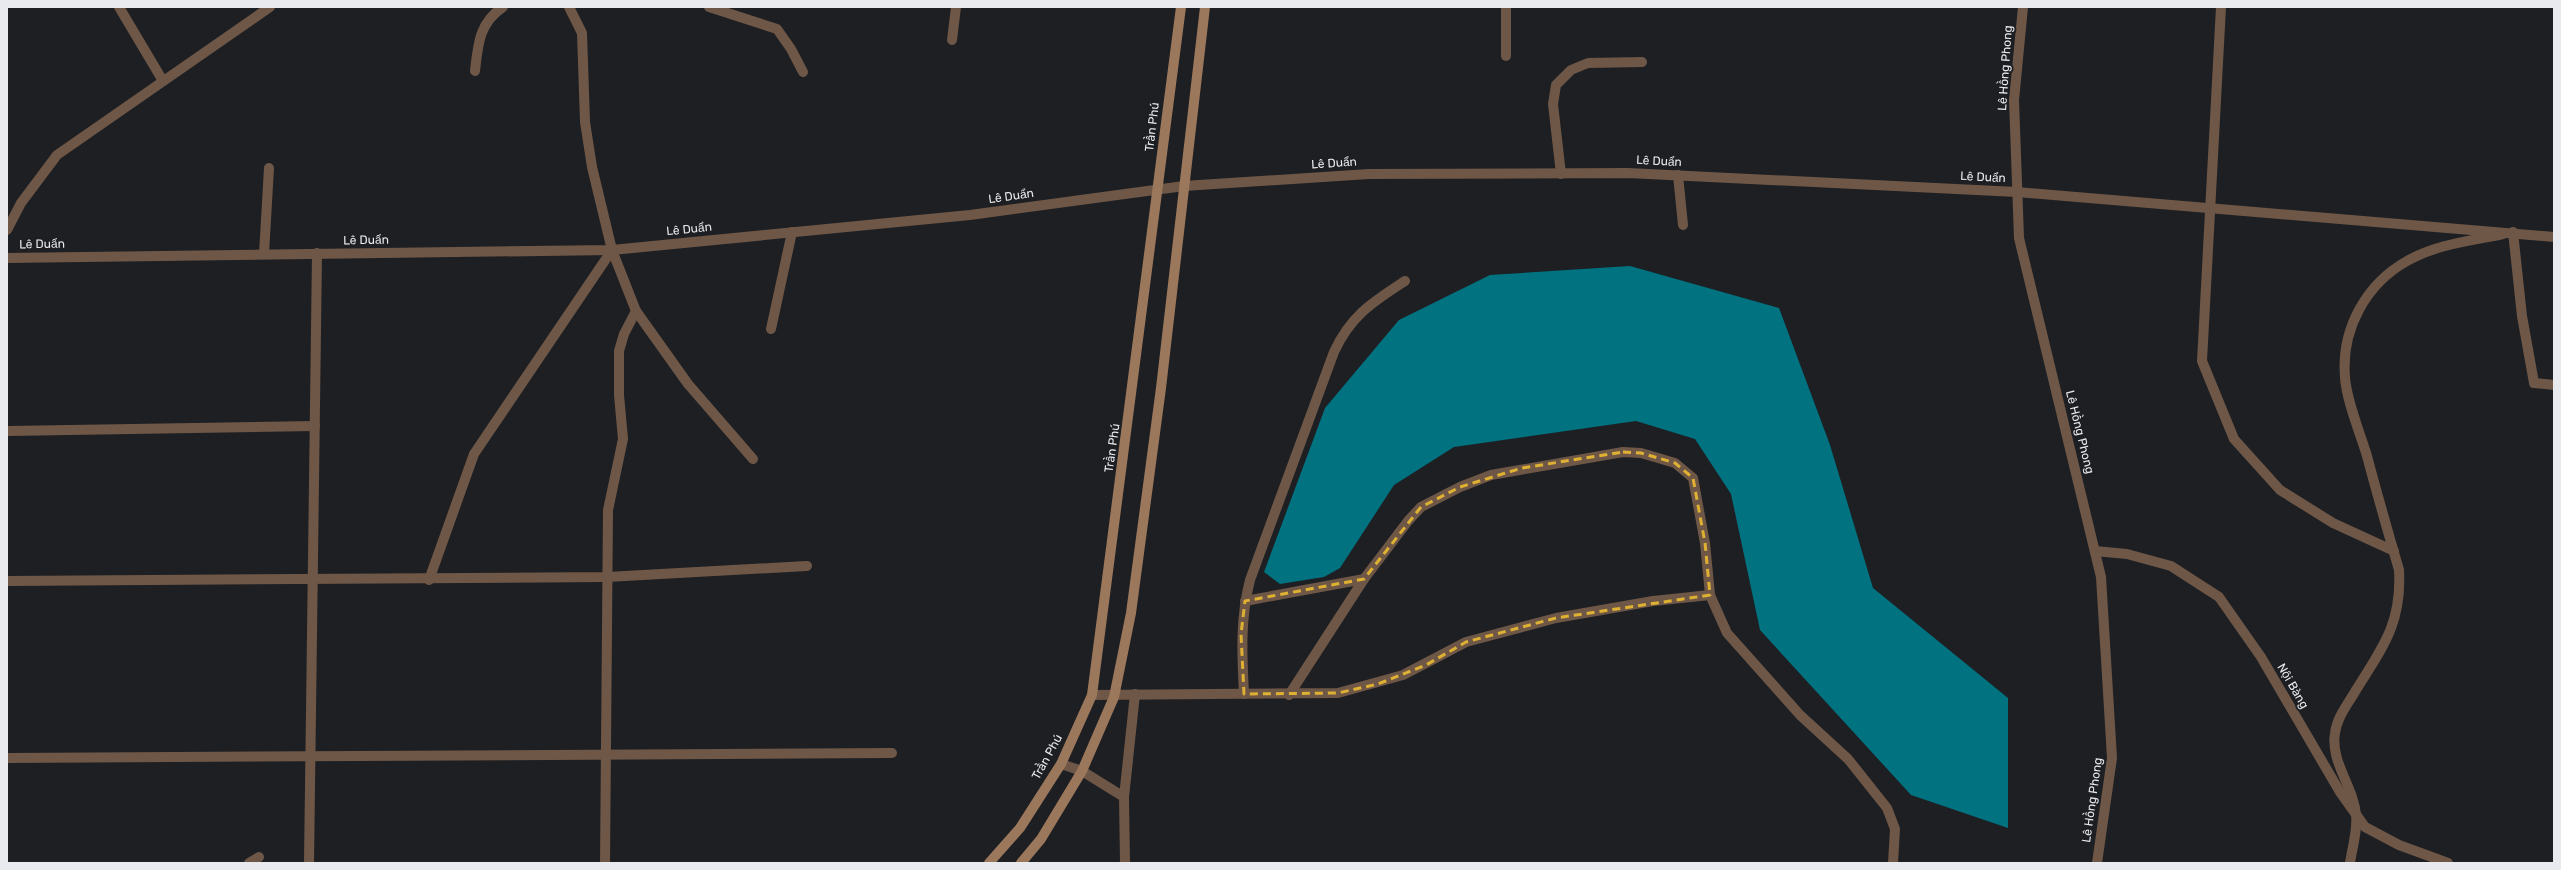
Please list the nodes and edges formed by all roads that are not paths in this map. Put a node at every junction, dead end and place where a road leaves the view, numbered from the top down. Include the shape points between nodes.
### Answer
1 (119, 7) edge
2 (270, 7) edge
3 (504, 7) edge
4 (569, 7) edge
5 (709, 7) edge
6 (956, 7) edge
7 (1181, 7) edge
8 (1205, 7) edge
9 (1506, 7) edge
10 (2023, 7) edge
11 (2221, 7) edge
12 (952, 40) dead end
13 (1506, 56) dead end
14 (1642, 62) dead end
15 (475, 71) dead end
16 (803, 72) dead end
17 (163, 81) junction
18 (270, 168) dead end
19 (1561, 174) junction
20 (1678, 176) junction
21 (1184, 186) junction
22 (1157, 189) junction
23 (2018, 192) junction
24 (2208, 208) junction
25 (1683, 225) dead end
26 (7, 230) edge
27 (792, 232) junction
28 (2513, 232) junction
29 (2554, 237) edge
30 (612, 250) junction
31 (317, 253) junction
32 (264, 254) junction
33 (7, 258) edge
34 (1405, 281) dead end
35 (636, 311) junction
36 (771, 329) dead end
37 (2554, 385) edge
38 (315, 426) junction
39 (7, 431) edge
40 (753, 460) dead end
41 (2394, 551) junction
42 (2095, 552) junction
43 (807, 566) dead end
44 (607, 577) junction
45 (1364, 579) junction
46 (313, 580) junction
47 (429, 580) junction
48 (7, 582) edge
49 (1710, 595) junction
50 (1245, 601) junction
51 (1135, 694) junction
52 (1244, 694) junction
53 (1092, 695) junction
54 (1289, 695) junction
55 (1114, 697) junction
56 (892, 753) dead end
57 (606, 755) junction
58 (309, 756) junction
59 (7, 758) edge
60 (1061, 764) junction
61 (1082, 771) junction
62 (1124, 797) junction
63 (2356, 815) junction
64 (259, 857) dead end
65 (249, 863) edge
66 (309, 863) edge
67 (605, 863) edge
68 (989, 863) edge
69 (1021, 863) edge
70 (1125, 863) edge
71 (1893, 863) edge
72 (2097, 863) edge
73 (2350, 863) edge
74 (2448, 863) edge

1 - 17 street
2 - 17 street
3 - 15 street via 494,13 483,28
4 - 30 street via 582,33 586,130
5 - 16 street via 777,29
6 - 12 street
7 - 22 main road, Trần Phú
8 - 21 main road
9 - 13 street
10 - 23 street, Lê Hồng Phong via 2014,100
11 - 24 street
14 - 19 street via 1588,63 1570,70 1556,84 1553,104
17 - 26 street via 57,155 21,203
18 - 32 street
19 - 20 street, Lê Duẩn
19 - 21 street, Lê Duẩn via 1369,174
20 - 23 street, Lê Duẩn
20 - 25 street
21 - 22 street, Lê Duẩn
21 - 55 main road via 1161,388 1131,613
22 - 27 street, Lê Duẩn via 970,215
22 - 53 main road, Trần Phú
23 - 24 street, Lê Duẩn
23 - 42 street, Lê Hồng Phong via 2019,238
24 - 28 street, Lê Duẩn
24 - 41 street via 2202,361 2234,439 2280,490 2333,523
27 - 30 street, Lê Duẩn
27 - 36 street
28 - 29 street, Lê Duẩn
28 - 37 street via 2522,316 2534,383
28 - 41 street via 2440,246 2408,260 2383,277 2366,297 2354,319 2345,351 2345,379
30 - 31 street, Lê Duẩn
30 - 35 street
30 - 47 street via 474,454
31 - 32 street, Lê Duẩn
31 - 38 street
32 - 33 street, Lê Duẩn
34 - 50 street via 1367,306 1340,338 1250,580
35 - 40 street via 688,384
35 - 44 street via 624,334 619,351 619,396 623,439 608,510
38 - 39 street
38 - 46 street
41 - 63 street via 2399,570 2400,590 2394,624 2386,642 2342,713 2334,734 2335,752
42 - 63 street, Nội Bàng via 2127,554 2170,566 2219,597 2261,657
42 - 72 street, Lê Hồng Phong via 2101,577 2112,758
43 - 44 street
44 - 47 street
44 - 57 street
45 - 49 street via 1408,521 1422,507 1460,487 1492,475 1522,468 1635,452 1675,463 1693,478 1705,544
45 - 50 street
45 - 54 street
46 - 47 street
46 - 48 street
46 - 58 street
49 - 54 street via 1653,601 1556,618 1466,642 1426,665 1378,684 1338,693
49 - 71 street via 1727,633 1800,715 1848,759 1887,808 1895,829
50 - 52 street via 1241,634
51 - 52 street
51 - 55 street
51 - 62 street
52 - 54 street
53 - 55 street
53 - 60 main road, Trần Phú
55 - 61 main road
56 - 57 street
57 - 58 street
57 - 67 street
58 - 59 street
58 - 66 street
60 - 61 street
60 - 68 main road, Trần Phú via 1020,828
61 - 62 street
61 - 69 main road via 1041,839
62 - 70 street
63 - 73 street
63 - 74 street, Nội Bàng via 2365,827 2392,841
64 - 65 street

